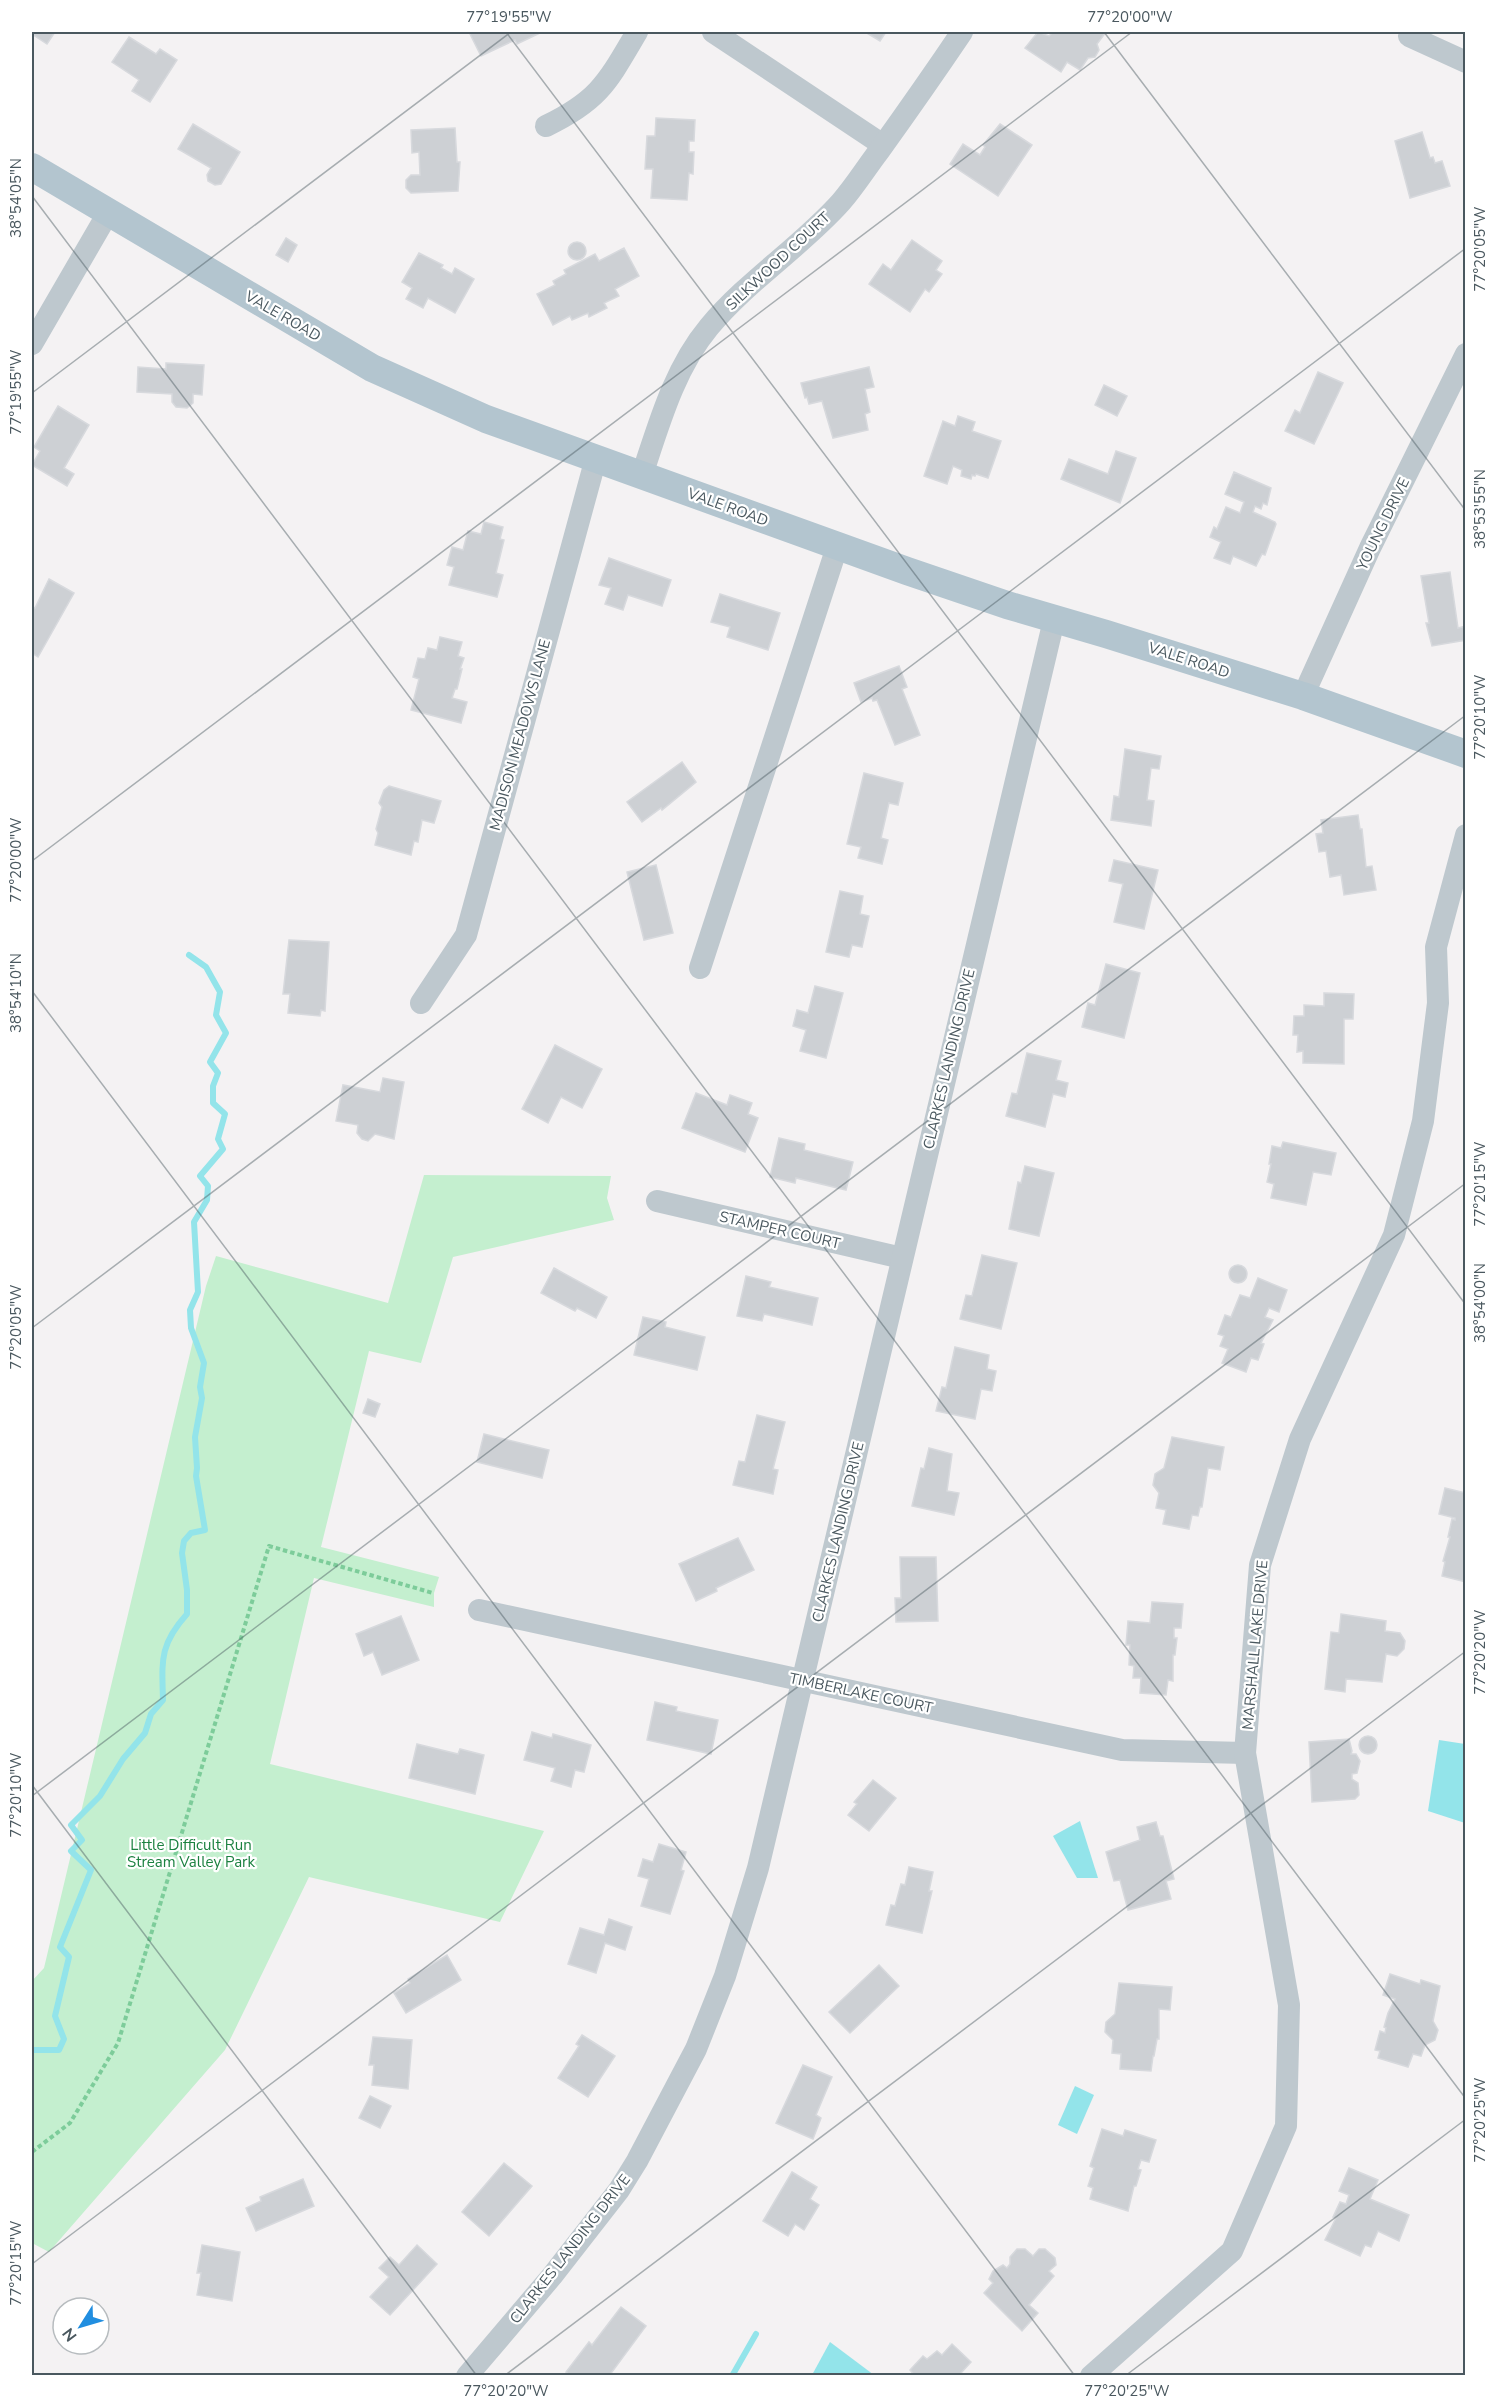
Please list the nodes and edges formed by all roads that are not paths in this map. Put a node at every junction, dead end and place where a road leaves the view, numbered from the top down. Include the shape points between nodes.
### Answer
1 (637, 32) edge
2 (713, 32) edge
3 (962, 32) edge
4 (1409, 36) dead end
5 (1466, 62) edge
6 (546, 126) dead end
7 (883, 145) junction
8 (32, 167) edge
9 (108, 213) junction
10 (32, 344) edge
11 (1466, 354) edge
12 (596, 458) junction
13 (642, 475) junction
14 (837, 547) junction
15 (1053, 620) junction
16 (1304, 696) junction
17 (1466, 754) edge
18 (1466, 835) edge
19 (700, 968) dead end
20 (421, 1002) dead end
21 (657, 1201) dead end
22 (902, 1258) junction
23 (479, 1610) dead end
24 (803, 1680) junction
25 (1245, 1753) junction
26 (467, 2376) edge
27 (1091, 2376) edge

1 - 6 street via 607,83 594,97
2 - 7 street
3 - 7 street, SILKWOOD COURT
4 - 5 street
7 - 13 street, SILKWOOD COURT via 844,199 817,228 735,299 708,328 687,359 664,408
8 - 9 main road, VALE ROAD
9 - 10 street
9 - 12 main road, VALE ROAD via 372,368 486,419
11 - 16 street, YOUNG DRIVE via 1370,548
12 - 13 main road, VALE ROAD
12 - 20 street, MADISON MEADOWS LANE via 466,935
13 - 14 main road, VALE ROAD
14 - 15 main road, VALE ROAD
14 - 19 street
15 - 16 main road, VALE ROAD
15 - 22 street, CLARKES LANDING DRIVE
16 - 17 main road, VALE ROAD
18 - 25 street, MARSHALL LAKE DRIVE via 1436,947 1438,1003 1423,1121 1394,1235 1300,1439 1260,1565
21 - 22 street, STAMPER COURT
22 - 24 street, CLARKES LANDING DRIVE
23 - 24 street, TIMBERLAKE COURT
24 - 25 street, TIMBERLAKE COURT via 1122,1750
24 - 26 street, CLARKES LANDING DRIVE via 761,1857 725,1976 684,2076 619,2190
25 - 27 street, MARSHALL LAKE DRIVE via 1289,2005 1286,2126 1232,2250

